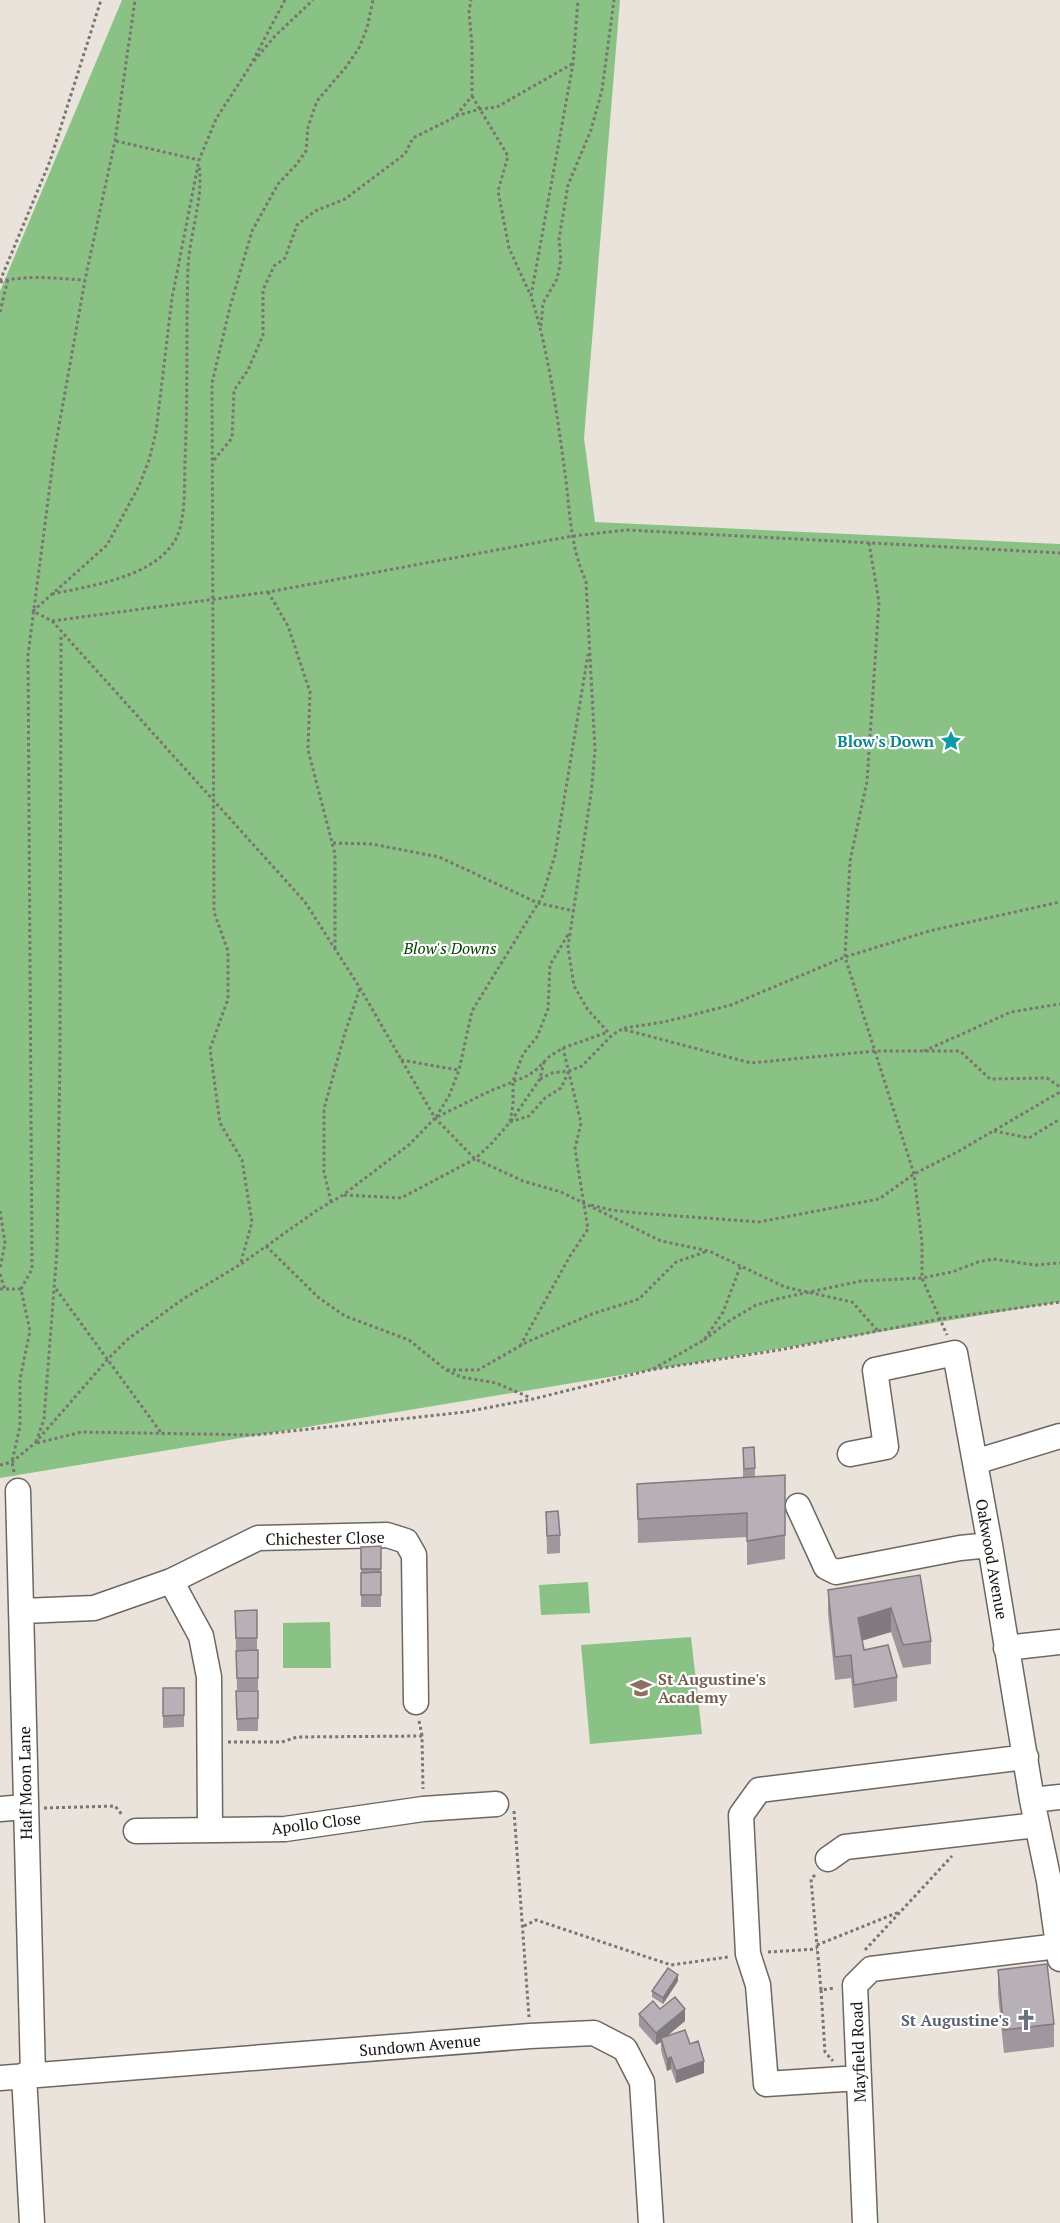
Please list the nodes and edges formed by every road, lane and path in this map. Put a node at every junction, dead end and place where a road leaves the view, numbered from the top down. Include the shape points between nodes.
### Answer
1 (101, 0) edge
2 (135, 0) edge
3 (285, 0) edge
4 (313, 0) edge
5 (373, 0) edge
6 (471, 0) edge
7 (578, 0) edge
8 (614, 0) edge
9 (573, 64) junction
10 (249, 68) junction
11 (472, 96) junction
12 (480, 109) junction
13 (454, 117) junction
14 (115, 141) junction
15 (199, 160) junction
16 (8, 279) junction
17 (85, 280) junction
18 (0, 282) edge
19 (531, 296) junction
20 (0, 312) edge
21 (541, 327) junction
22 (213, 461) junction
23 (573, 536) junction
24 (869, 543) junction
25 (1060, 553) edge
26 (268, 592) junction
27 (52, 594) junction
28 (213, 599) junction
29 (33, 611) junction
30 (52, 621) junction
31 (61, 634) junction
32 (589, 648) junction
33 (214, 801) junction
34 (333, 843) junction
35 (1060, 902) edge
36 (538, 903) junction
37 (574, 911) junction
38 (571, 929) junction
39 (335, 950) junction
40 (845, 957) junction
41 (360, 988) junction
42 (1060, 1004) edge
43 (622, 1029) junction
44 (608, 1032) junction
45 (563, 1048) junction
46 (923, 1051) junction
47 (875, 1052) junction
48 (401, 1060) junction
49 (544, 1061) junction
50 (459, 1070) junction
51 (569, 1071) junction
52 (540, 1079) junction
53 (513, 1081) junction
54 (1060, 1087) edge
55 (1060, 1092) edge
56 (435, 1118) junction
57 (1060, 1119) edge
58 (510, 1122) junction
59 (994, 1131) junction
60 (475, 1159) junction
61 (914, 1174) junction
62 (343, 1195) junction
63 (332, 1202) junction
64 (584, 1203) junction
65 (0, 1211) edge
66 (266, 1246) junction
67 (709, 1251) junction
68 (1060, 1263) edge
69 (241, 1264) junction
70 (741, 1265) junction
71 (0, 1269) edge
72 (0, 1275) edge
73 (922, 1278) junction
74 (55, 1287) junction
75 (2, 1289) edge
76 (21, 1289) junction
77 (809, 1292) junction
78 (1060, 1302) edge
79 (940, 1319) junction
80 (878, 1331) junction
81 (704, 1340) junction
82 (520, 1346) junction
83 (108, 1359) junction
84 (446, 1370) junction
85 (650, 1370) junction
86 (533, 1399) junction
87 (162, 1434) junction
88 (1060, 1436) edge
89 (35, 1443) junction
90 (850, 1454) dead end
91 (12, 1462) junction
92 (975, 1462) junction
93 (0, 1465) edge
94 (18, 1491) dead end
95 (798, 1506) dead end
96 (990, 1545) junction
97 (171, 1581) junction
98 (23, 1611) junction
99 (1060, 1642) edge
100 (1006, 1648) junction
101 (416, 1702) dead end
102 (210, 1742) junction
103 (1026, 1757) junction
104 (1060, 1797) edge
105 (1032, 1800) junction
106 (496, 1804) joint
107 (25, 1808) junction
108 (0, 1809) edge
109 (423, 1809) junction
110 (1037, 1825) junction
111 (210, 1830) junction
112 (136, 1831) joint
113 (952, 1856) dead end
114 (828, 1859) joint
115 (1054, 1881) edge
116 (901, 1911) junction
117 (524, 1926) junction
118 (817, 1947) junction
119 (1059, 1953) edge
120 (748, 1954) junction
121 (855, 1984) junction
122 (821, 1990) junction
123 (530, 2036) junction
124 (29, 2075) junction
125 (0, 2078) edge
126 (851, 2079) junction
127 (32, 2223) edge
128 (651, 2223) edge
129 (865, 2223) edge

1 - 18 path via 50,161
2 - 14 path
3 - 10 path
4 - 10 path
5 - 22 path via 359,48 316,101 306,151 278,184 252,231 212,383
6 - 11 path via 468,12
7 - 9 path
8 - 21 path via 603,90 568,185 559,239 558,279 543,303
9 - 12 path via 497,107
9 - 19 path
10 - 15 path via 216,119
11 - 12 path
11 - 13 path
12 - 13 path
12 - 19 path via 508,156 498,191 509,248
13 - 22 path via 412,138 405,154 345,199 315,211 297,225 285,258 274,266 263,290 263,335 248,370 234,390 232,438
14 - 15 path
14 - 17 path
15 - 27 path via 172,298 149,460 107,545
15 - 27 path via 201,180 188,267 186,447 180,528 174,543 151,563 112,581
16 - 17 path
16 - 18 path
16 - 20 path
17 - 29 path via 54,454
19 - 21 path
21 - 23 path
22 - 28 path
23 - 24 path via 627,530
23 - 26 path
23 - 32 path via 586,581
24 - 25 path
24 - 40 path via 879,602 867,781 850,861
26 - 28 path
26 - 34 path via 288,626 310,692 308,750
27 - 29 path
28 - 30 path
28 - 33 path
29 - 30 path
29 - 76 path via 28,655 32,1269
30 - 31 path
31 - 33 path
31 - 74 path
32 - 36 path via 555,855
32 - 37 path via 595,750
33 - 39 path via 305,902
33 - 69 path via 214,912 228,951 228,999 210,1049 220,1123 242,1160 252,1222
34 - 36 path via 372,844 439,857
34 - 39 path
35 - 40 path via 929,931
36 - 37 path
36 - 50 path via 472,1011
37 - 38 path
38 - 44 path via 568,947 574,986 588,1010
38 - 53 path via 550,965 548,1009
39 - 41 path
40 - 43 path via 731,1005
40 - 47 path
41 - 48 path
41 - 63 path via 324,1109 324,1172
42 - 46 path via 1011,1012
43 - 44 path
43 - 47 path via 751,1063
43 - 51 path via 582,1066
44 - 45 path
45 - 49 path
45 - 51 path
46 - 47 path
46 - 54 path via 960,1051 990,1079 1047,1077
47 - 61 path
48 - 50 path
48 - 56 path
49 - 52 path
49 - 53 path via 535,1071
50 - 56 path
51 - 52 path
51 - 58 path via 561,1088 545,1098 529,1116
51 - 64 path via 581,1123 576,1149
52 - 58 path
53 - 56 path
53 - 58 path
55 - 59 path
56 - 60 path
56 - 62 path via 410,1143
57 - 59 path via 1029,1138
58 - 60 path
59 - 61 path
60 - 62 path via 400,1198
60 - 64 path
61 - 64 path via 879,1198 759,1222 629,1212
61 - 73 path
62 - 63 path
63 - 66 path
64 - 67 path via 661,1241
64 - 82 path via 588,1229
65 - 71 path via 5,1243
66 - 69 path
66 - 84 path via 319,1298 345,1316 409,1340
67 - 70 path
67 - 82 path via 676,1262 639,1299 591,1314
68 - 73 path via 993,1259
69 - 83 path via 183,1299
70 - 77 path via 785,1287
70 - 81 path via 723,1312
72 - 75 path
73 - 77 path via 861,1281
73 - 79 path
74 - 83 path
74 - 89 path via 44,1419
75 - 76 path
76 - 91 path via 30,1331 20,1379 20,1426
77 - 80 path via 852,1302
77 - 81 path via 756,1305
78 - 79 path
79 - 80 path
80 - 85 path
81 - 85 path
82 - 84 path via 478,1370
83 - 87 path
83 - 89 path
84 - 86 path via 461,1377 496,1383
85 - 86 path
86 - 87 path via 465,1412 255,1436
87 - 89 path via 82,1432
88 - 92 street
89 - 91 path
90 - 92 street, Oakwood Avenue via 886,1448 875,1370 955,1353
91 - 93 path
92 - 96 street, Oakwood Avenue
94 - 98 street, Half Moon Lane
95 - 96 street via 826,1567 836,1572
96 - 100 street, Oakwood Avenue
97 - 98 street, Chichester Close via 94,1608
97 - 101 street, Chichester Close via 258,1538 387,1535 406,1541 414,1555
97 - 102 street via 201,1636 209,1677
98 - 107 street, Half Moon Lane
99 - 100 street
100 - 103 street, Oakwood Avenue
102 - 109 path via 422,1736
102 - 111 street
103 - 105 street, Oakwood Avenue
103 - 120 street via 759,1790 741,1815
104 - 105 street
105 - 110 street, Oakwood Avenue
106 - 109 street, Apollo Close
106 - 117 path via 514,1811
107 - 108 street
107 - 112 path via 115,1806
107 - 124 street, Half Moon Lane
109 - 111 street, Apollo Close via 285,1829
110 - 114 street via 845,1847
110 - 115 street, Oakwood Avenue
111 - 112 street, Apollo Close
113 - 116 path
114 - 118 path via 811,1879
115 - 119 street, Oakwood Avenue
116 - 118 path
116 - 121 path via 858,1956
117 - 120 path via 536,1920 670,1965
117 - 123 path
118 - 120 path
118 - 122 path
119 - 121 street, Mayfield Road via 871,1969
120 - 126 street via 758,1985 765,2084
121 - 122 path
121 - 126 street, Mayfield Road
122 - 126 path via 825,2052
123 - 124 street, Sundown Avenue
123 - 128 street, Sundown Avenue via 594,2033 625,2049 642,2082
124 - 125 street, Sundown Avenue
124 - 127 street, Half Moon Lane
126 - 129 street, Mayfield Road

